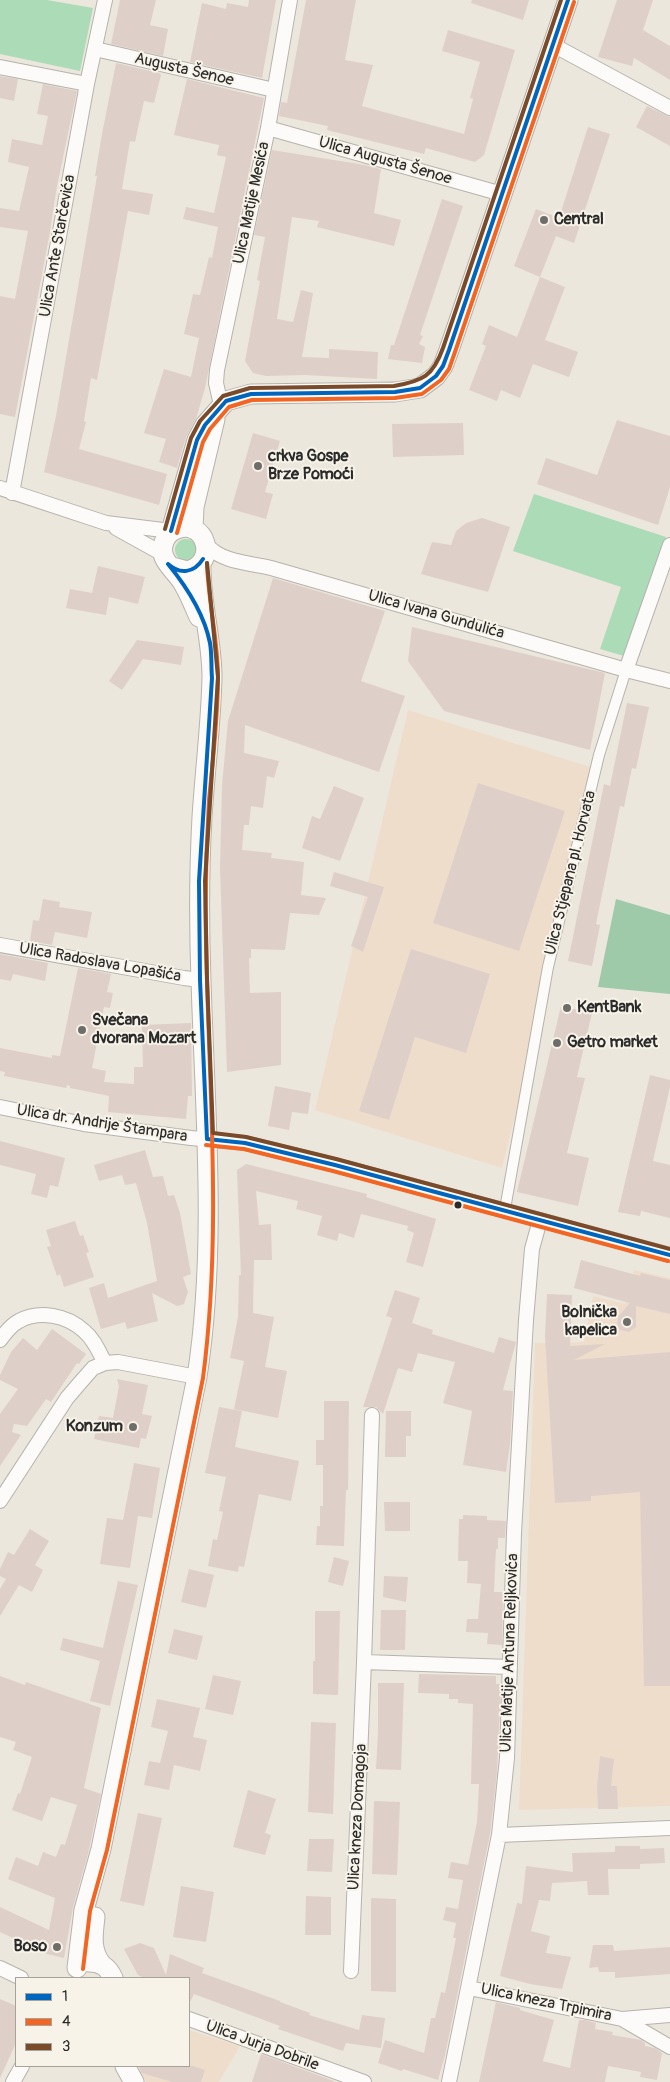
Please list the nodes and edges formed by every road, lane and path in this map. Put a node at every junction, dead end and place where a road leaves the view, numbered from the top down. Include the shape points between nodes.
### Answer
1 (105, 0) edge
2 (290, 0) edge
3 (568, 0) edge
4 (552, 45) junction
5 (95, 49) junction
6 (0, 67) edge
7 (87, 84) junction
8 (274, 90) junction
9 (670, 108) edge
10 (268, 128) junction
11 (502, 194) junction
12 (219, 408) junction
13 (6, 490) edge
14 (106, 523) junction
15 (193, 529) junction
16 (171, 531) junction
17 (206, 544) junction
18 (670, 545) edge
19 (168, 561) junction
20 (201, 564) junction
21 (209, 638) junction
22 (626, 670) junction
23 (670, 680) edge
24 (0, 945) edge
25 (200, 980) junction
26 (0, 1107) edge
27 (207, 1139) junction
28 (505, 1209) junction
29 (540, 1220) junction
30 (670, 1255) edge
31 (0, 1340) edge
32 (105, 1363) junction
33 (197, 1377) junction
34 (372, 1415) dead end
35 (0, 1502) edge
36 (364, 1662) junction
37 (510, 1667) junction
38 (670, 1828) edge
39 (499, 1835) junction
40 (101, 1849) junction
41 (0, 1968) edge
42 (351, 1971) dead end
43 (72, 1975) edge
44 (110, 1975) edge
45 (19, 1977) edge
46 (470, 1988) junction
47 (670, 2015) edge
48 (622, 2019) junction
49 (190, 2020) edge
50 (670, 2047) edge
51 (21, 2067) edge
52 (13, 2082) edge
53 (364, 2082) edge
54 (449, 2082) edge

1 - 5 street, Ulica Ante Starčevića
2 - 8 street, Ulica Matije Mesića
3 - 4 main road
4 - 9 street
4 - 11 main road
5 - 7 street, Ulica Ante Starčevića
5 - 8 street, Augusta Šenoe
6 - 7 street
7 - 13 street, Ulica Ante Starčevića
8 - 10 street, Ulica Matije Mesića
10 - 11 street, Ulica Augusta Šenoe
10 - 12 street, Ulica Matije Mesića via 217,370
11 - 12 main road via 443,366 429,383 420,388 395,392 251,394 233,398
12 - 15 main road, Ulica Matije Mesića via 194,506
12 - 16 main road via 198,440
13 - 14 street
14 - 16 street
14 - 19 street
15 - 16 main road via 186,527
15 - 17 main road
16 - 19 main road via 164,542
17 - 20 main road
17 - 22 street, Ulica Ivana Gundulića via 227,558 280,570
18 - 22 street, Ulica Stjepana pl. Horvata
19 - 20 main road via 187,571
19 - 21 main road via 184,585
20 - 21 main road
21 - 25 main road via 212,678 199,880
22 - 23 street, Ulica Ivana Gundulića
22 - 28 street, Ulica Stjepana pl. Horvata via 600,755 548,968
24 - 25 street, Ulica Radoslava Lopašića
25 - 27 main road
26 - 27 street, Ulica dr. Andrije Štampara via 84,1124
27 - 28 street, Ulica dr. Andrije Štampara via 245,1143
27 - 33 main road via 206,1315
28 - 29 street, Ulica dr. Andrije Štampara
29 - 30 street, Ulica dr. Andrije Štampara
29 - 37 street, Ulica Matije Antuna Reljkovića via 532,1249 526,1320
31 - 32 street via 19,1321 52,1315 84,1330
32 - 33 street via 118,1362
32 - 35 street via 93,1368 67,1398
33 - 40 main road
34 - 36 street, Ulica kneza Domagoja
36 - 37 street
36 - 42 street, Ulica kneza Domagoja
37 - 39 street, Ulica Matije Antuna Reljkovića via 507,1758
38 - 39 street
39 - 46 street, Ulica Matije Antuna Reljkovića
40 - 43 main road via 84,1910
40 - 44 main road via 93,1940 95,1953
41 - 45 street
43 - 44 main road via 89,1962
46 - 48 street, Ulica kneza Trpimira
46 - 54 street, Ulica Matije Antuna Reljkovića
47 - 48 street, Ulica kneza Trpimira
48 - 50 street, Ulica kneza Trpimira
49 - 53 street, Ulica Jurja Dobrile
51 - 52 street

